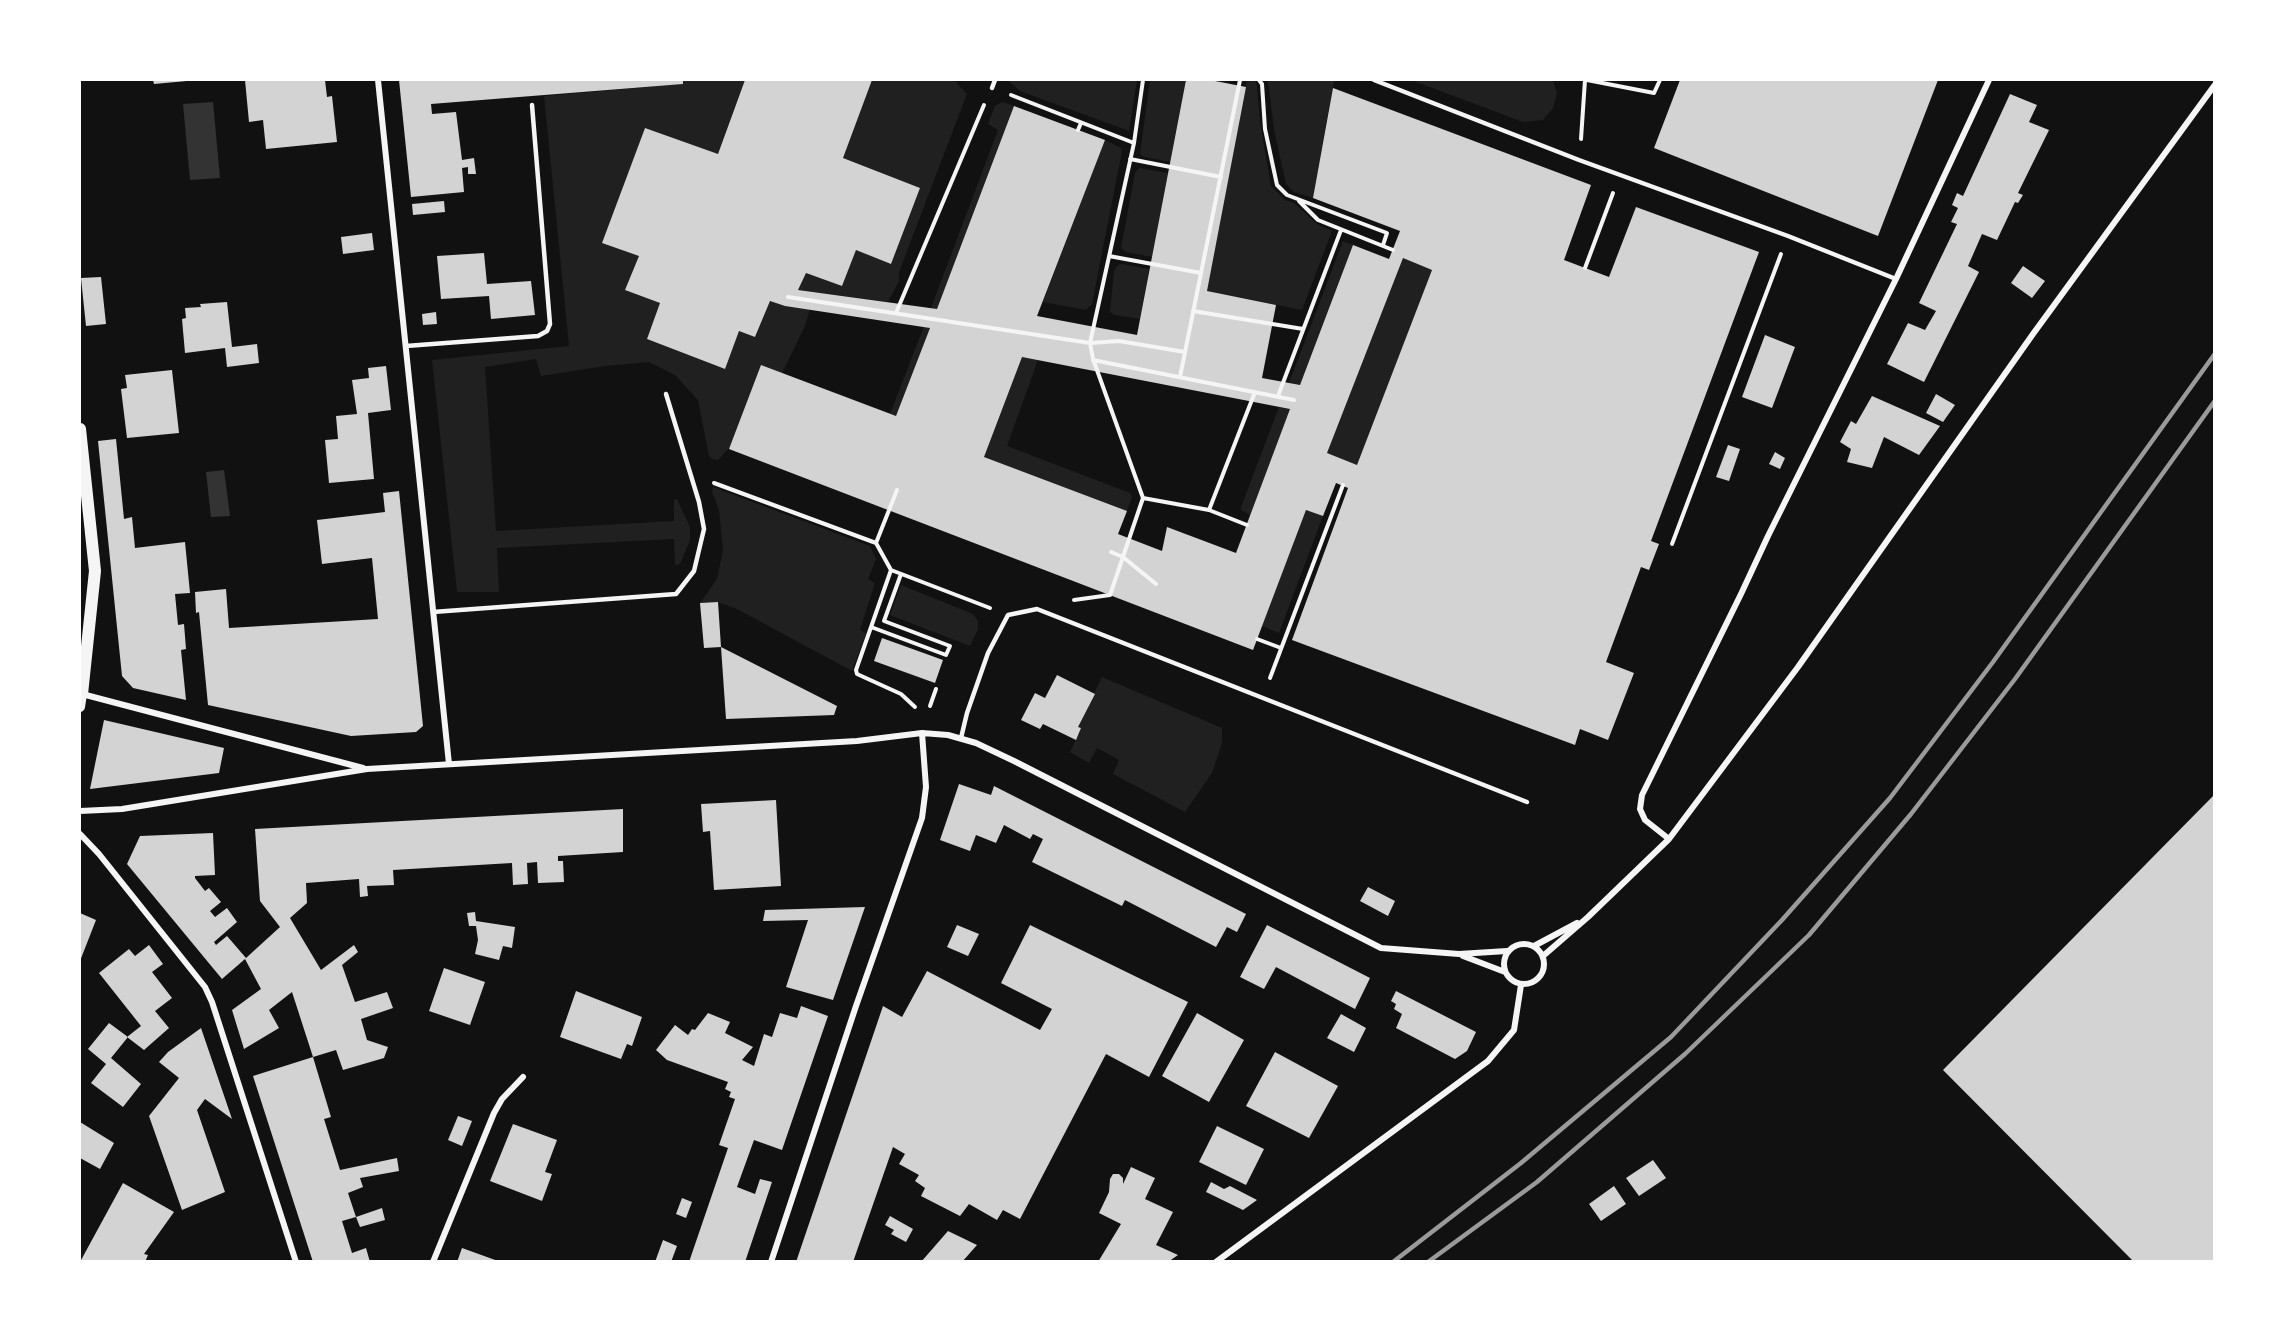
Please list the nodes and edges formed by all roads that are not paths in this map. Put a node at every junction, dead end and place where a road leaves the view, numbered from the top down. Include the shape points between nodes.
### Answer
1 (378, 80) edge
2 (995, 80) edge
3 (1374, 80) edge
4 (1989, 80) edge
5 (2214, 86) edge
6 (992, 88) road end
7 (532, 105) dead end
8 (1896, 279) junction
9 (406, 346) junction
10 (666, 394) dead end
11 (80, 429) edge
12 (433, 612) junction
13 (81, 694) edge
14 (80, 707) edge
15 (922, 733) junction
16 (961, 738) junction
17 (450, 764) junction
18 (367, 769) junction
19 (1527, 802) dead end
20 (80, 811) edge
21 (80, 834) edge
22 (1669, 839) junction
23 (1588, 917) junction
24 (1534, 946) junction
25 (1507, 951) junction
26 (1459, 954) junction
27 (1543, 956) junction
28 (1504, 972) junction
29 (1521, 985) junction
30 (523, 1077) dead end
31 (296, 1262) edge
32 (433, 1262) edge
33 (771, 1262) edge
34 (1216, 1262) edge

1 - 9 street
2 - 6 lane
3 - 8 lane
4 - 8 street
5 - 22 street via 1798,666
7 - 9 lane via 550,324 547,331 538,336
8 - 22 street via 1642,795 1640,809 1645,820
9 - 12 street
10 - 12 lane via 704,529 694,571 676,594
11 - 13 main road via 95,571
12 - 17 street
13 - 14 street
13 - 18 street
15 - 16 street
15 - 17 street via 857,741
15 - 33 street via 926,787 922,818
16 - 19 lane via 988,652 1008,615 1037,609
16 - 26 street via 1014,760 1381,948
17 - 18 street
18 - 20 street via 122,809
21 - 31 street via 208,994
22 - 23 street
23 - 24 street
23 - 27 street
24 - 25 street via 1515,945
24 - 27 street
25 - 26 street
25 - 28 street
26 - 28 street
27 - 29 street via 1540,976
28 - 29 street
29 - 34 street via 1514,1030 1488,1061
30 - 32 street via 494,1113

